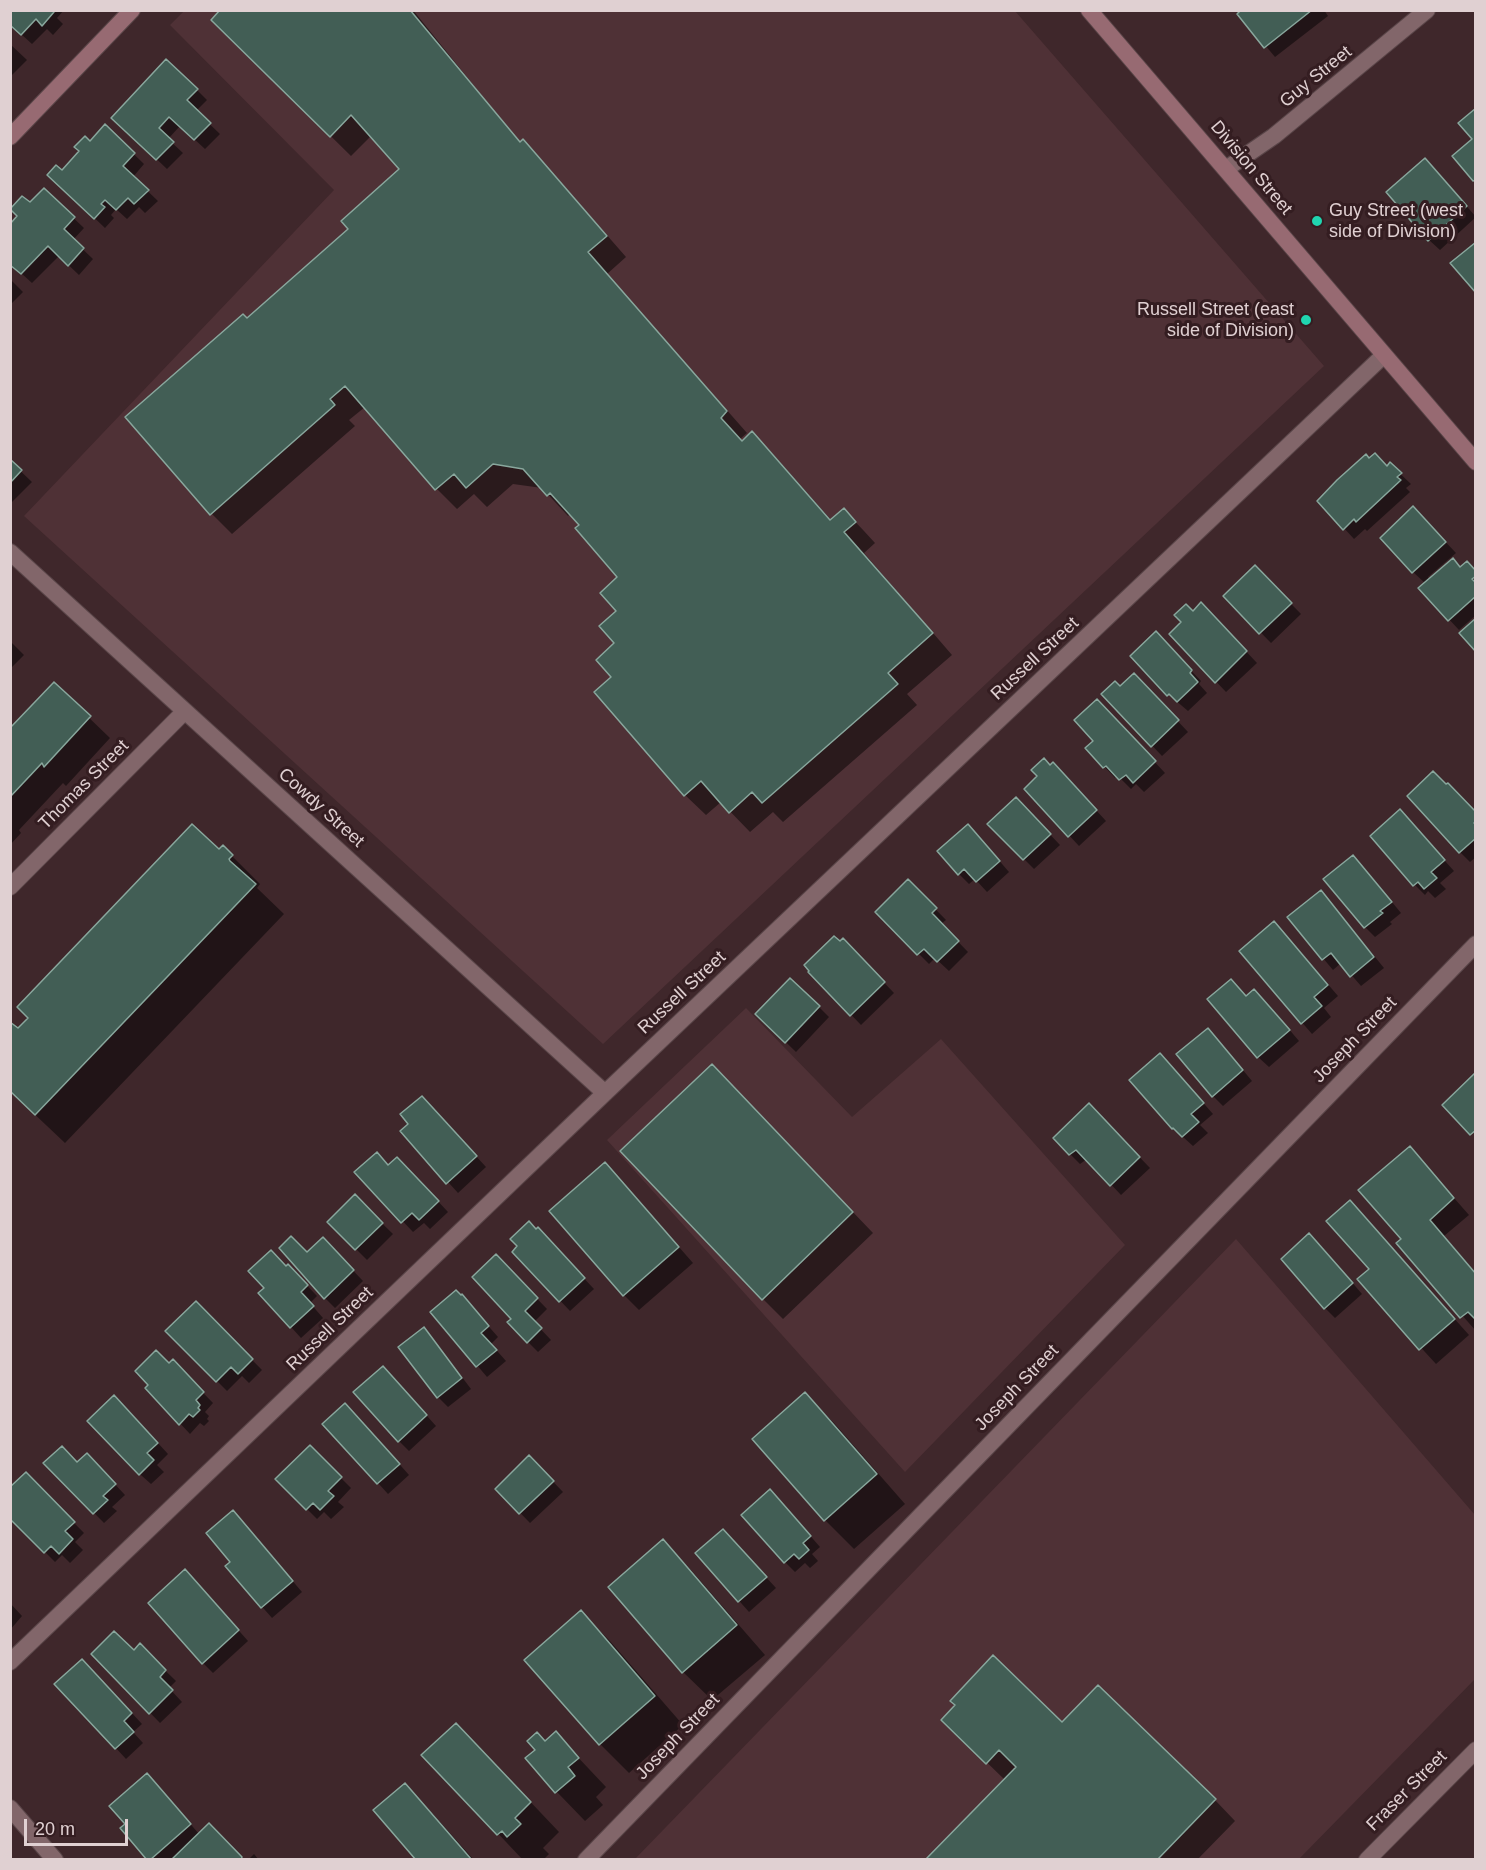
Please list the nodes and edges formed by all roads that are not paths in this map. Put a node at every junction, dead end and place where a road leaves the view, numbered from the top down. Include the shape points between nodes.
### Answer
1 (132, 10) edge
2 (1089, 10) edge
3 (1427, 10) edge
4 (10, 137) edge
5 (1226, 169) junction
6 (1383, 356) junction
7 (1476, 462) edge
8 (10, 552) edge
9 (185, 711) junction
10 (10, 887) edge
11 (1476, 945) edge
12 (605, 1093) junction
13 (10, 1662) edge
14 (1476, 1750) edge
15 (10, 1808) edge
16 (55, 1860) edge
17 (586, 1860) edge
18 (1367, 1860) edge

1 - 4 main road
2 - 5 main road, Division Street
3 - 5 street, Guy Street via 1274,136
5 - 6 main road, Division Street
6 - 7 main road, Division Street
6 - 12 street, Russell Street
8 - 9 street, Cowdy Street
9 - 10 street, Thomas Street
9 - 12 street, Cowdy Street
11 - 17 street, Joseph Street
12 - 13 street, Russell Street
14 - 18 street, Fraser Street
15 - 16 street

